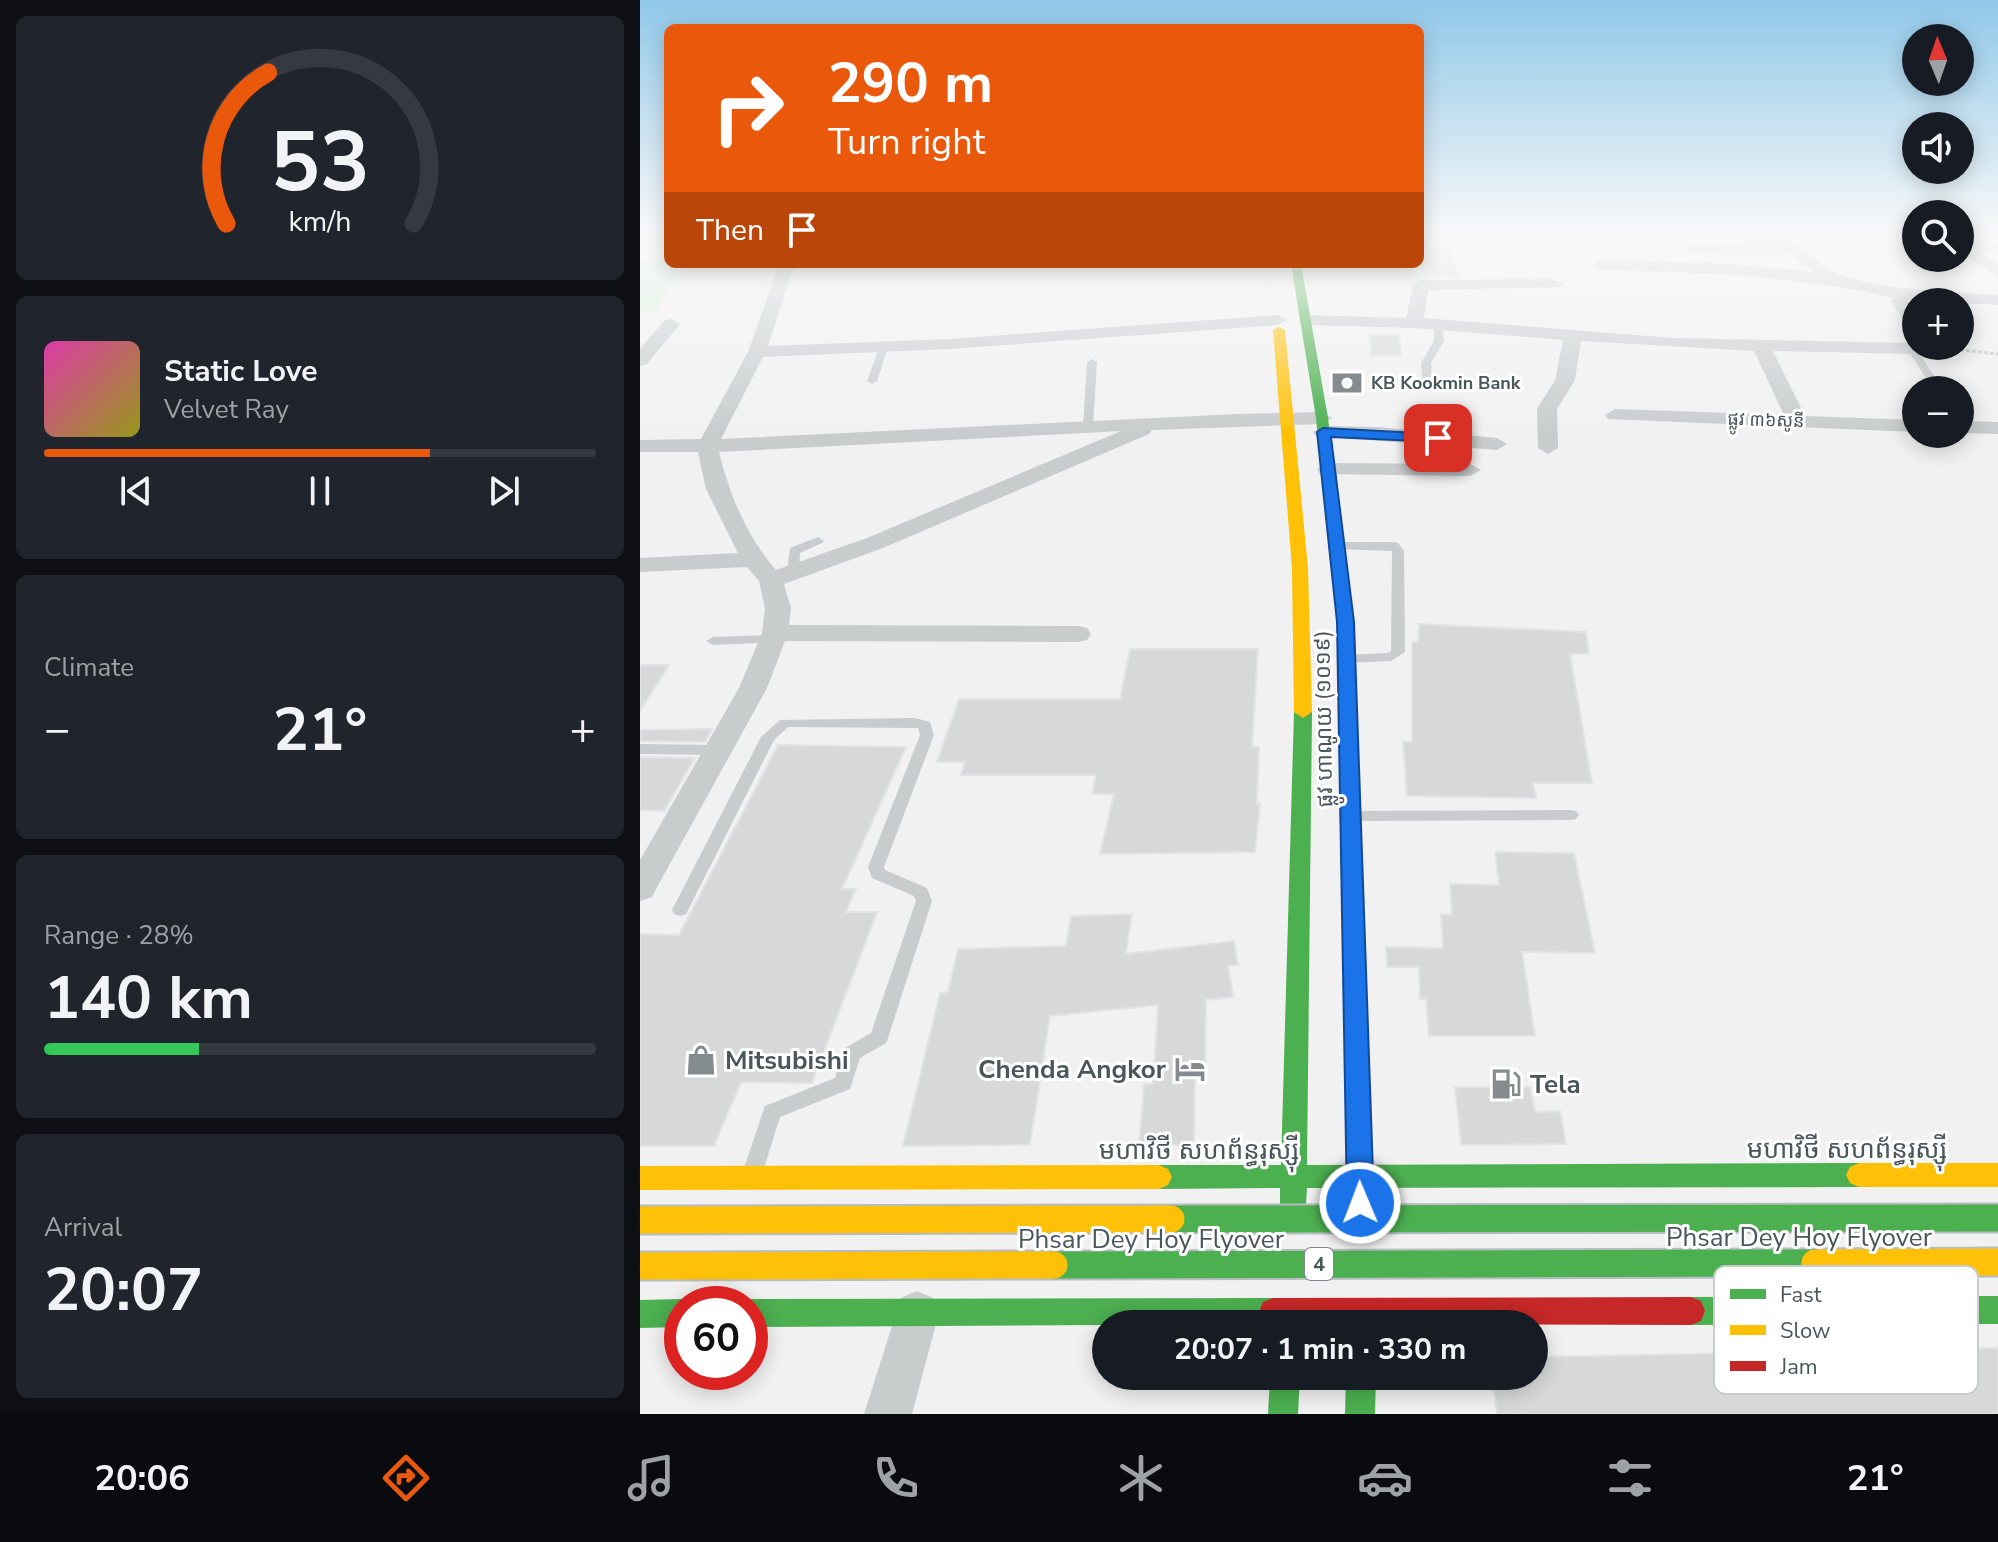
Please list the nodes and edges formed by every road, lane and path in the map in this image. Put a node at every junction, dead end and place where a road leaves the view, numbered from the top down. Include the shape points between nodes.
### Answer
1 (774, 301) edge
2 (1303, 301) edge
3 (1418, 301) edge
4 (1277, 313) joint
5 (1307, 320) junction
6 (1414, 323) junction
7 (671, 324) dead end
8 (1438, 325) junction
9 (1572, 335) junction
10 (648, 339) edge
11 (1761, 345) junction
12 (883, 347) junction
13 (1902, 348) edge
14 (757, 352) junction
15 (1974, 352) edge
16 (1998, 354) edge
17 (640, 360) edge
18 (1092, 362) dead end
19 (872, 381) dead end
20 (1428, 387) dead end
21 (1615, 415) dead end
22 (1290, 418) junction
23 (1797, 421) junction
24 (1158, 423) junction
25 (1322, 425) junction
26 (1902, 425) edge
27 (1088, 426) junction
28 (1974, 427) edge
29 (1998, 428) edge
30 (1497, 444) dead end
31 (640, 446) edge
32 (707, 447) junction
33 (1548, 448) dead end
34 (1328, 469) junction
35 (1470, 470) dead end
36 (818, 541) dead end
37 (1338, 546) junction
38 (753, 559) junction
39 (640, 565) edge
40 (782, 576) junction
41 (1078, 634) dead end
42 (774, 636) junction
43 (713, 641) dead end
44 (1347, 659) junction
45 (640, 749) edge
46 (718, 750) junction
47 (1571, 815) dead end
48 (1349, 817) junction
49 (653, 844) edge
50 (640, 889) edge
51 (680, 910) dead end
52 (1998, 1175) edge
53 (1294, 1176) junction
54 (1360, 1176) junction
55 (751, 1177) junction
56 (640, 1178) edge
57 (1998, 1218) edge
58 (640, 1220) edge
59 (1998, 1262) edge
60 (640, 1266) edge
61 (640, 1280) edge
62 (1290, 1303) edge
63 (1362, 1303) edge
64 (1714, 1307) edge
65 (1978, 1310) edge
66 (1998, 1310) edge
67 (664, 1313) edge
68 (768, 1313) edge
69 (917, 1313) junction
70 (640, 1314) edge
71 (1284, 1390) edge
72 (1361, 1390) edge
73 (888, 1414) edge
74 (1283, 1414) edge
75 (1360, 1414) edge

1 - 14 street
2 - 5 main road, ផ្លូវ ហាណូយ (១០១៩)
3 - 6 street
4 - 12 street
4 - 22 main road, ផ្លូវ ហាណូយ (១០១៩)
5 - 6 street
5 - 25 main road, ផ្លូវ ហាណូយ (១០១៩)
6 - 8 street
7 - 10 street
8 - 9 street
8 - 20 lane via 1439,341 1426,363
9 - 11 street
9 - 33 street via 1565,380 1547,409
10 - 17 street
11 - 13 street
11 - 23 street
12 - 14 street
12 - 19 lane
14 - 32 street
15 - 16 path
18 - 27 lane
21 - 23 street, ផ្លូវ ៣៦សូនី
22 - 24 street
22 - 25 street
22 - 53 main road, ផ្លូវ ហាណូយ (១០១៩) via 1305,622
23 - 26 street, ផ្លូវ ៣៦សូនី
24 - 27 street
24 - 40 street via 875,543
25 - 30 street
25 - 34 main road, ផ្លូវ ហាណូយ (១០១៩)
27 - 32 street
28 - 29 street
31 - 32 street
32 - 38 street via 717,489
34 - 35 street
34 - 37 main road, ផ្លូវ ហាណូយ (១០១៩)
36 - 40 lane via 794,551
37 - 44 main road, ផ្លូវ ហាណូយ (១០១៩)
37 - 44 lane via 1394,546 1398,551 1398,652 1391,657
38 - 39 street
38 - 40 street
40 - 42 street
41 - 42 street
42 - 43 lane
42 - 46 street via 753,688
44 - 48 main road, ផ្លូវ ហាណូយ (១០១៩)
45 - 46 lane
46 - 49 street
47 - 48 lane
48 - 54 main road, ផ្លូវ ហាណូយ (១០១៩)
49 - 50 street
51 - 55 lane via 768,737 785,723 925,725 927,735 876,867 878,874 921,892 924,901 879,1038 852,1053 843,1083 772,1112
52 - 54 main road, មហាវិថី សហព័ន្ធរុស្ស៊ី
53 - 54 main road, មហាវិថី សហព័ន្ធរុស្ស៊ី
53 - 55 main road, មហាវិថី សហព័ន្ធរុស្ស៊ី
53 - 62 main road, ផ្លូវ ហាណូយ (១០១៩)
54 - 63 main road, ផ្លូវ ហាណូយ (១០១៩)
55 - 56 main road, មហាវិថី សហព័ន្ធរុស្ស៊ី
56 - 61 main road via 664,1200 668,1244
57 - 58 main road, Phsar Dey Hoy Flyover / 4, bridge
59 - 60 main road, Phsar Dey Hoy Flyover / 4, bridge
62 - 63 main road
62 - 69 main road
63 - 64 main road
65 - 66 main road
67 - 70 main road
68 - 69 main road
69 - 73 street
71 - 74 main road
72 - 75 main road

